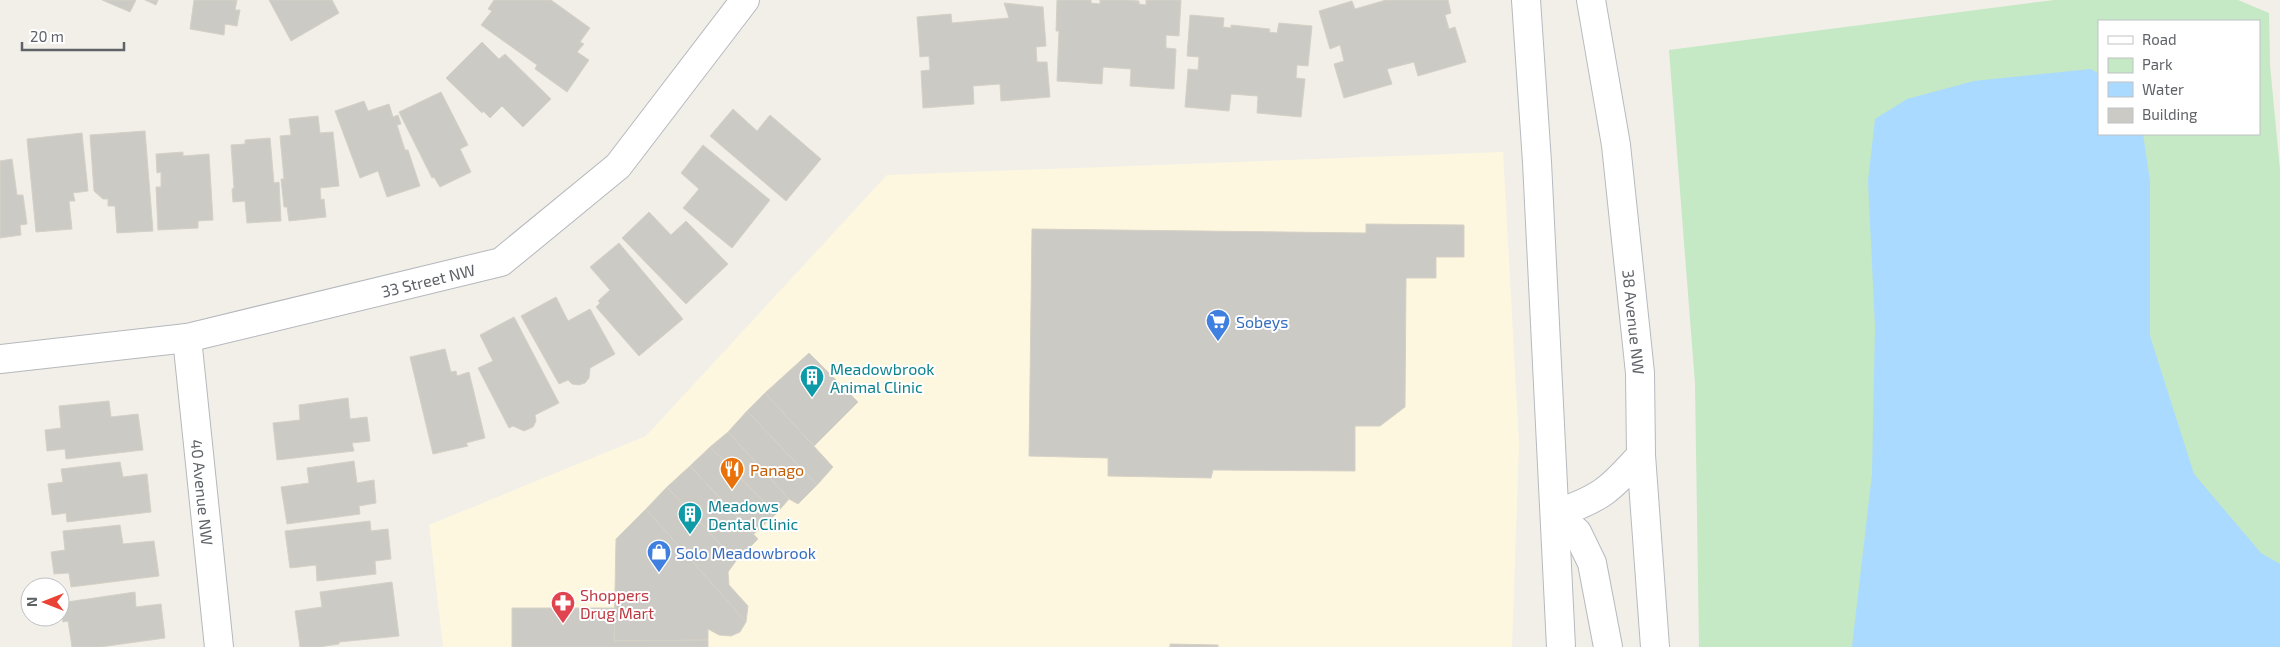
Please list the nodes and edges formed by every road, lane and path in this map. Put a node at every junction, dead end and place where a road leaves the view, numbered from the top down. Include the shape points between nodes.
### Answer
1 (1526, 0) edge
2 (1591, 0) edge
3 (734, 5) edge
4 (187, 338) junction
5 (0, 359) edge
6 (1641, 455) junction
7 (1555, 514) junction
8 (219, 647) edge
9 (1561, 647) edge
10 (1608, 647) edge
11 (1655, 647) edge

1 - 7 main road
2 - 6 main road, 38 Avenue NW via 1616,144 1640,374
3 - 4 main road, 33 Street NW via 618,166 501,262
4 - 5 main road, 33 Street NW
4 - 8 main road, 40 Avenue NW
6 - 7 main road via 1613,486 1587,503
6 - 11 main road, 38 Avenue NW
7 - 9 main road
7 - 10 main road via 1577,532 1592,563

